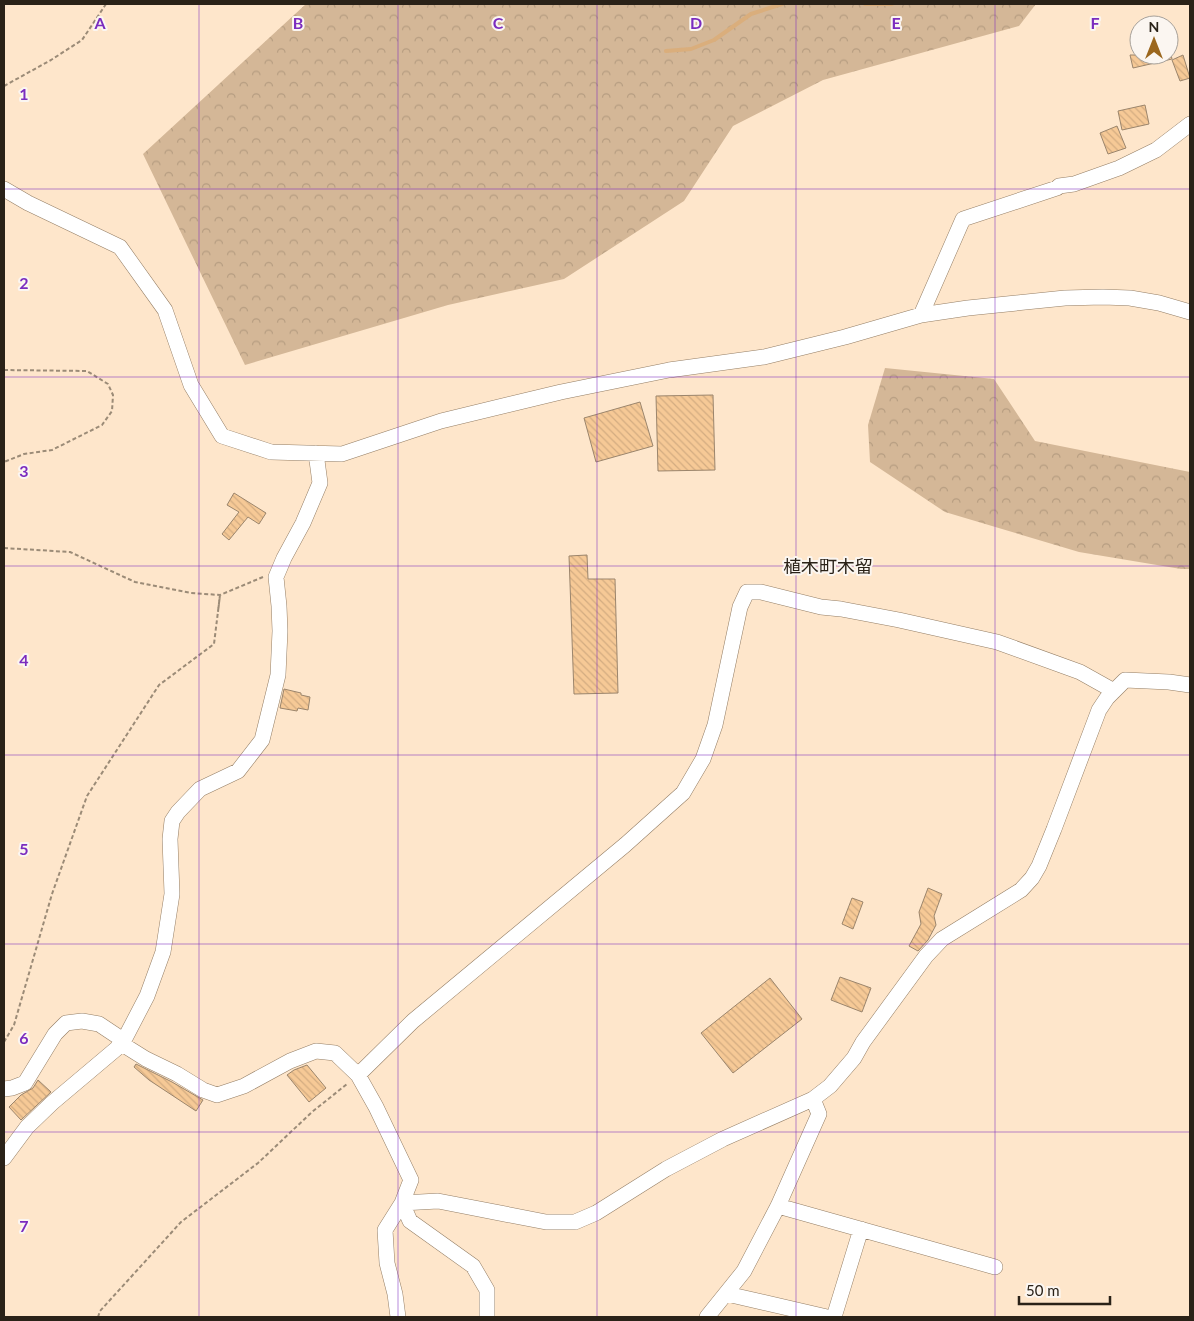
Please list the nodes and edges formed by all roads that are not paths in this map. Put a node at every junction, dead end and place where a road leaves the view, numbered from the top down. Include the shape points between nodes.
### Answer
1 (1190, 124) edge
2 (4, 189) edge
3 (1190, 312) edge
4 (921, 315) junction
5 (316, 453) junction
6 (1190, 685) edge
7 (1114, 691) junction
8 (122, 1044) junction
9 (358, 1075) junction
10 (4, 1089) edge
11 (813, 1099) junction
12 (4, 1158) edge
13 (402, 1204) junction
14 (778, 1206) junction
15 (861, 1229) junction
16 (995, 1267) dead end
17 (727, 1294) junction
18 (398, 1317) edge
19 (487, 1317) edge
20 (708, 1317) edge
21 (722, 1317) edge
22 (827, 1317) edge
23 (834, 1317) edge

1 - 4 street via 1156,150 1119,168 962,219
2 - 5 street via 120,247 165,310 191,385 222,436 271,452
3 - 4 street via 1130,298 1103,297
4 - 5 street via 764,357 669,370 441,421 342,454
5 - 8 street via 320,483 276,577 280,606 278,675 262,740 238,771 200,789 172,821 172,894 164,952 148,996
6 - 7 street via 1125,680
7 - 9 street via 1080,672 996,642 760,592 747,592 740,607 715,725 703,759 683,793 626,845 413,1021
7 - 11 street via 1099,710 1032,878 1020,890 942,939 926,956 854,1058 830,1086
8 - 9 street via 217,1095 244,1086 316,1051 334,1052
8 - 10 street via 117,1036 99,1024 66,1023 55,1034 25,1083
8 - 12 street via 27,1127
9 - 13 street via 411,1180
11 - 13 street via 707,1147 576,1222 546,1222 438,1201
11 - 14 street via 819,1114
13 - 18 street via 385,1230 387,1263
13 - 19 street via 410,1221 473,1266 487,1290
14 - 15 street
14 - 17 street via 744,1271
15 - 16 street
15 - 23 street
17 - 20 street
17 - 21 street
17 - 22 street

